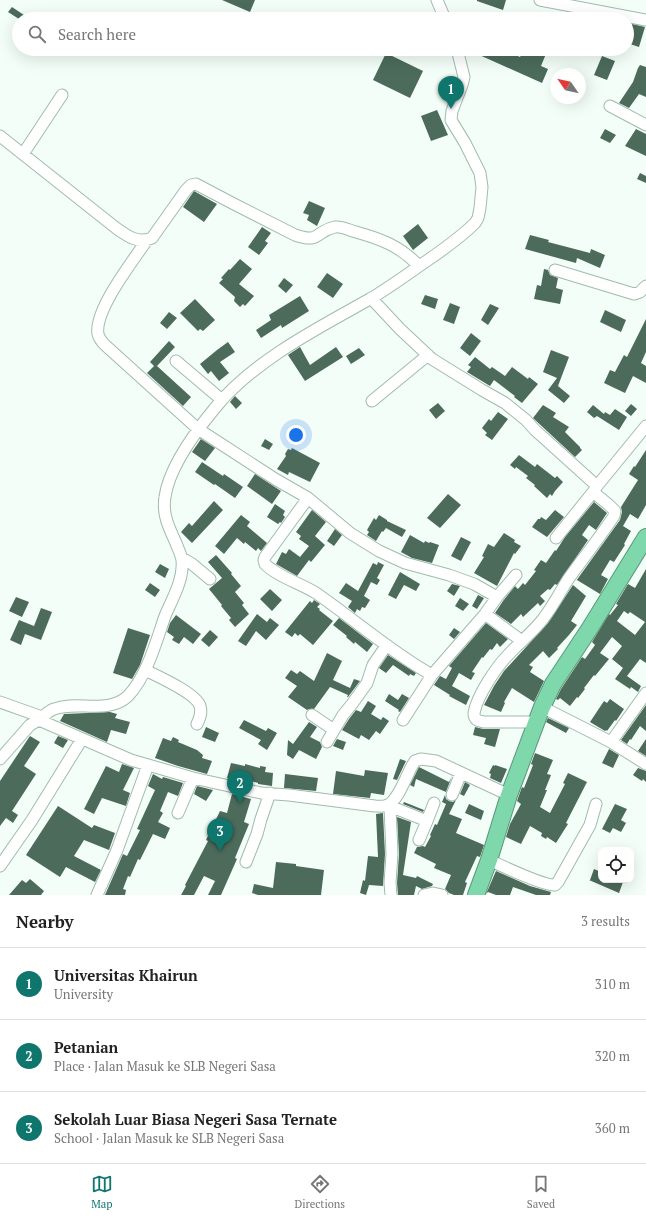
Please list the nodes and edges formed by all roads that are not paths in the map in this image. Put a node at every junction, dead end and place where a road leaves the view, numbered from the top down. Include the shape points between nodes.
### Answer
1 (437, 0) edge
2 (540, 0) edge
3 (442, 12) edge
4 (604, 12) edge
5 (634, 18) edge
6 (646, 20) edge
7 (459, 56) edge
8 (62, 94) dead end
9 (610, 106) dead end
10 (646, 126) edge
11 (0, 136) edge
12 (23, 154) junction
13 (147, 240) junction
14 (419, 266) junction
15 (555, 270) dead end
16 (646, 286) edge
17 (371, 298) junction
18 (428, 355) junction
19 (176, 362) dead end
20 (222, 400) junction
21 (372, 401) dead end
22 (646, 426) edge
23 (198, 429) junction
24 (595, 489) junction
25 (308, 498) junction
26 (646, 537) edge
27 (556, 538) dead end
28 (182, 558) junction
29 (516, 575) dead end
30 (210, 579) dead end
31 (497, 597) junction
32 (485, 614) junction
33 (522, 641) junction
34 (386, 646) junction
35 (145, 670) junction
36 (432, 675) junction
37 (646, 693) edge
38 (0, 702) edge
39 (542, 707) junction
40 (312, 715) dead end
41 (41, 718) junction
42 (403, 720) dead end
43 (197, 724) dead end
44 (534, 727) junction
45 (334, 730) junction
46 (82, 739) junction
47 (326, 742) dead end
48 (611, 742) junction
49 (0, 759) edge
50 (646, 764) edge
51 (148, 765) junction
52 (461, 773) junction
53 (193, 778) junction
54 (270, 793) junction
55 (452, 795) dead end
56 (509, 795) junction
57 (434, 803) dead end
58 (596, 804) dead end
59 (389, 806) junction
60 (178, 813) dead end
61 (427, 821) junction
62 (420, 840) dead end
63 (489, 860) junction
64 (246, 862) dead end
65 (0, 866) edge
66 (480, 894) edge
67 (97, 895) edge
68 (391, 895) edge
69 (424, 895) edge
70 (442, 895) edge

1 - 3 street
2 - 4 street
5 - 6 street
7 - 14 street via 464,77 451,120 480,173 482,187 478,218 460,236
8 - 12 street
9 - 10 street
11 - 12 street
12 - 13 street via 127,237
13 - 14 street via 156,234 186,190 196,184 306,238 313,238 328,229 339,227 387,242 406,253
13 - 23 street via 111,294 101,315 98,336
14 - 17 street
15 - 16 street via 634,294
17 - 18 street
17 - 20 street via 277,354 236,385
18 - 21 street
18 - 24 street via 505,403
19 - 20 street
20 - 23 street
22 - 24 street
23 - 25 street
23 - 28 street via 170,478 165,496 166,520
24 - 27 street
24 - 33 street via 613,509 614,516 542,620
25 - 31 street via 350,532 379,551 405,563 474,584
25 - 34 street via 264,560 265,564 318,595
26 - 39 highway via 552,684
28 - 30 street
28 - 35 street via 176,591
29 - 31 street
31 - 32 street
32 - 33 street
32 - 36 street
33 - 44 street via 495,672 481,695 474,716 478,721
34 - 36 street
34 - 45 street via 373,665 367,683
35 - 41 street via 133,689 118,703 63,706 49,711
35 - 43 street via 184,690 199,704 201,714
36 - 42 street
37 - 48 street
38 - 41 street
39 - 44 highway
39 - 48 street
40 - 45 street
41 - 46 street
41 - 49 street via 30,726
44 - 56 highway
45 - 47 street
46 - 51 street
46 - 65 street
48 - 50 street
51 - 53 street
51 - 67 street via 117,850
52 - 55 street
52 - 56 street
52 - 59 street via 436,761 418,760 410,768 397,796
53 - 54 street
53 - 60 street
54 - 59 street
54 - 64 street
56 - 63 highway
57 - 61 street
58 - 63 street via 590,826 555,885
59 - 61 street
59 - 68 street
61 - 62 street
63 - 66 highway
69 - 70 street

